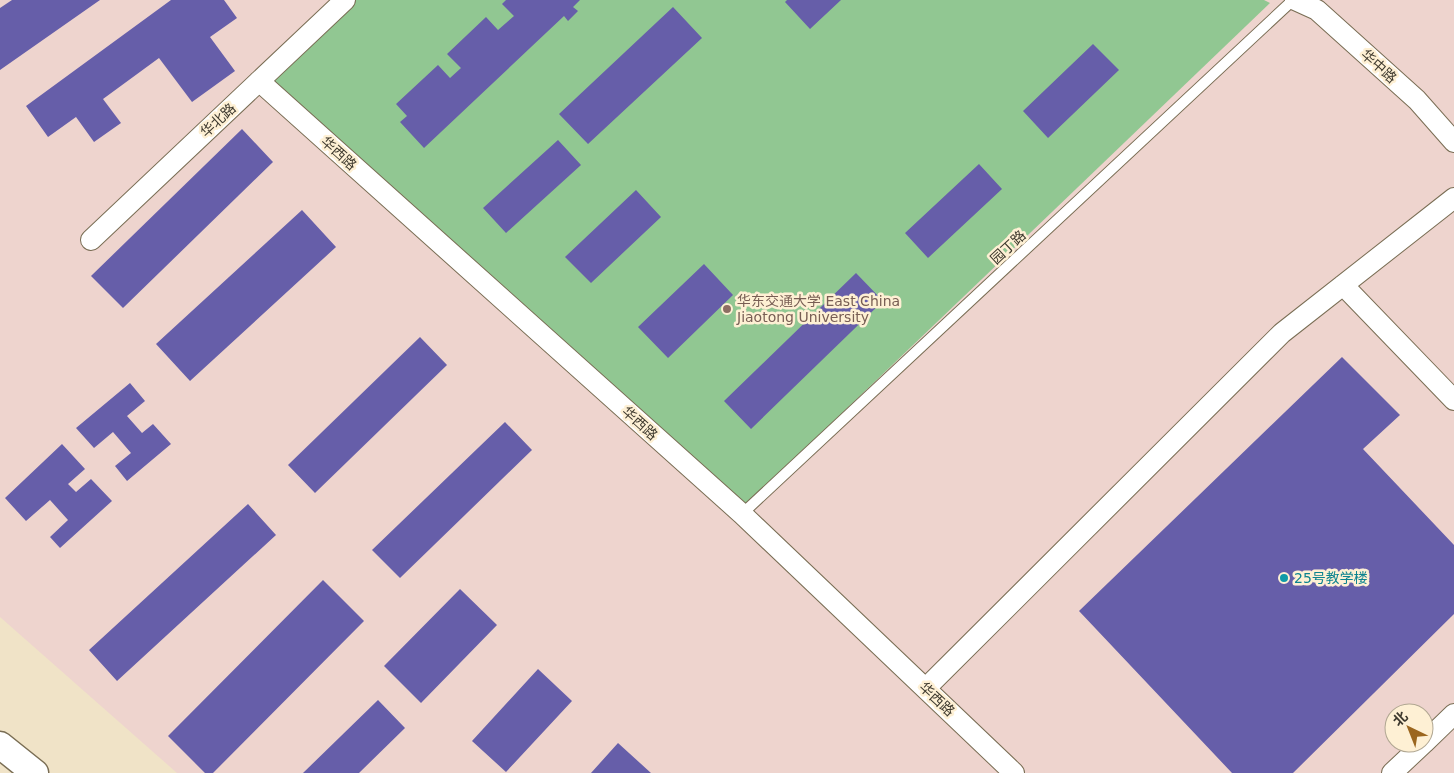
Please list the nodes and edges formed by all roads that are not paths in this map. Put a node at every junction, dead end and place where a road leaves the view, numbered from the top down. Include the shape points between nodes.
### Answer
1 (345, 0) edge
2 (1294, 0) edge
3 (259, 81) junction
4 (1454, 142) edge
5 (1454, 198) edge
6 (91, 240) dead end
7 (1343, 285) junction
8 (1454, 400) edge
9 (742, 514) junction
10 (926, 688) junction
11 (1454, 714) edge
12 (1434, 733) edge
13 (0, 745) edge
14 (1413, 753) edge
15 (35, 773) edge
16 (1014, 773) edge
17 (1392, 773) edge

1 - 3 street, 华北路
2 - 4 street, 华中路 via 1317,10 1417,100
2 - 9 lane, 园丁路
3 - 6 street, 华北路
3 - 9 street, 华西路
5 - 7 street
7 - 8 street
7 - 10 street via 1282,333
9 - 10 street, 华西路
10 - 16 street, 华西路
11 - 12 street
13 - 15 street
14 - 17 street

